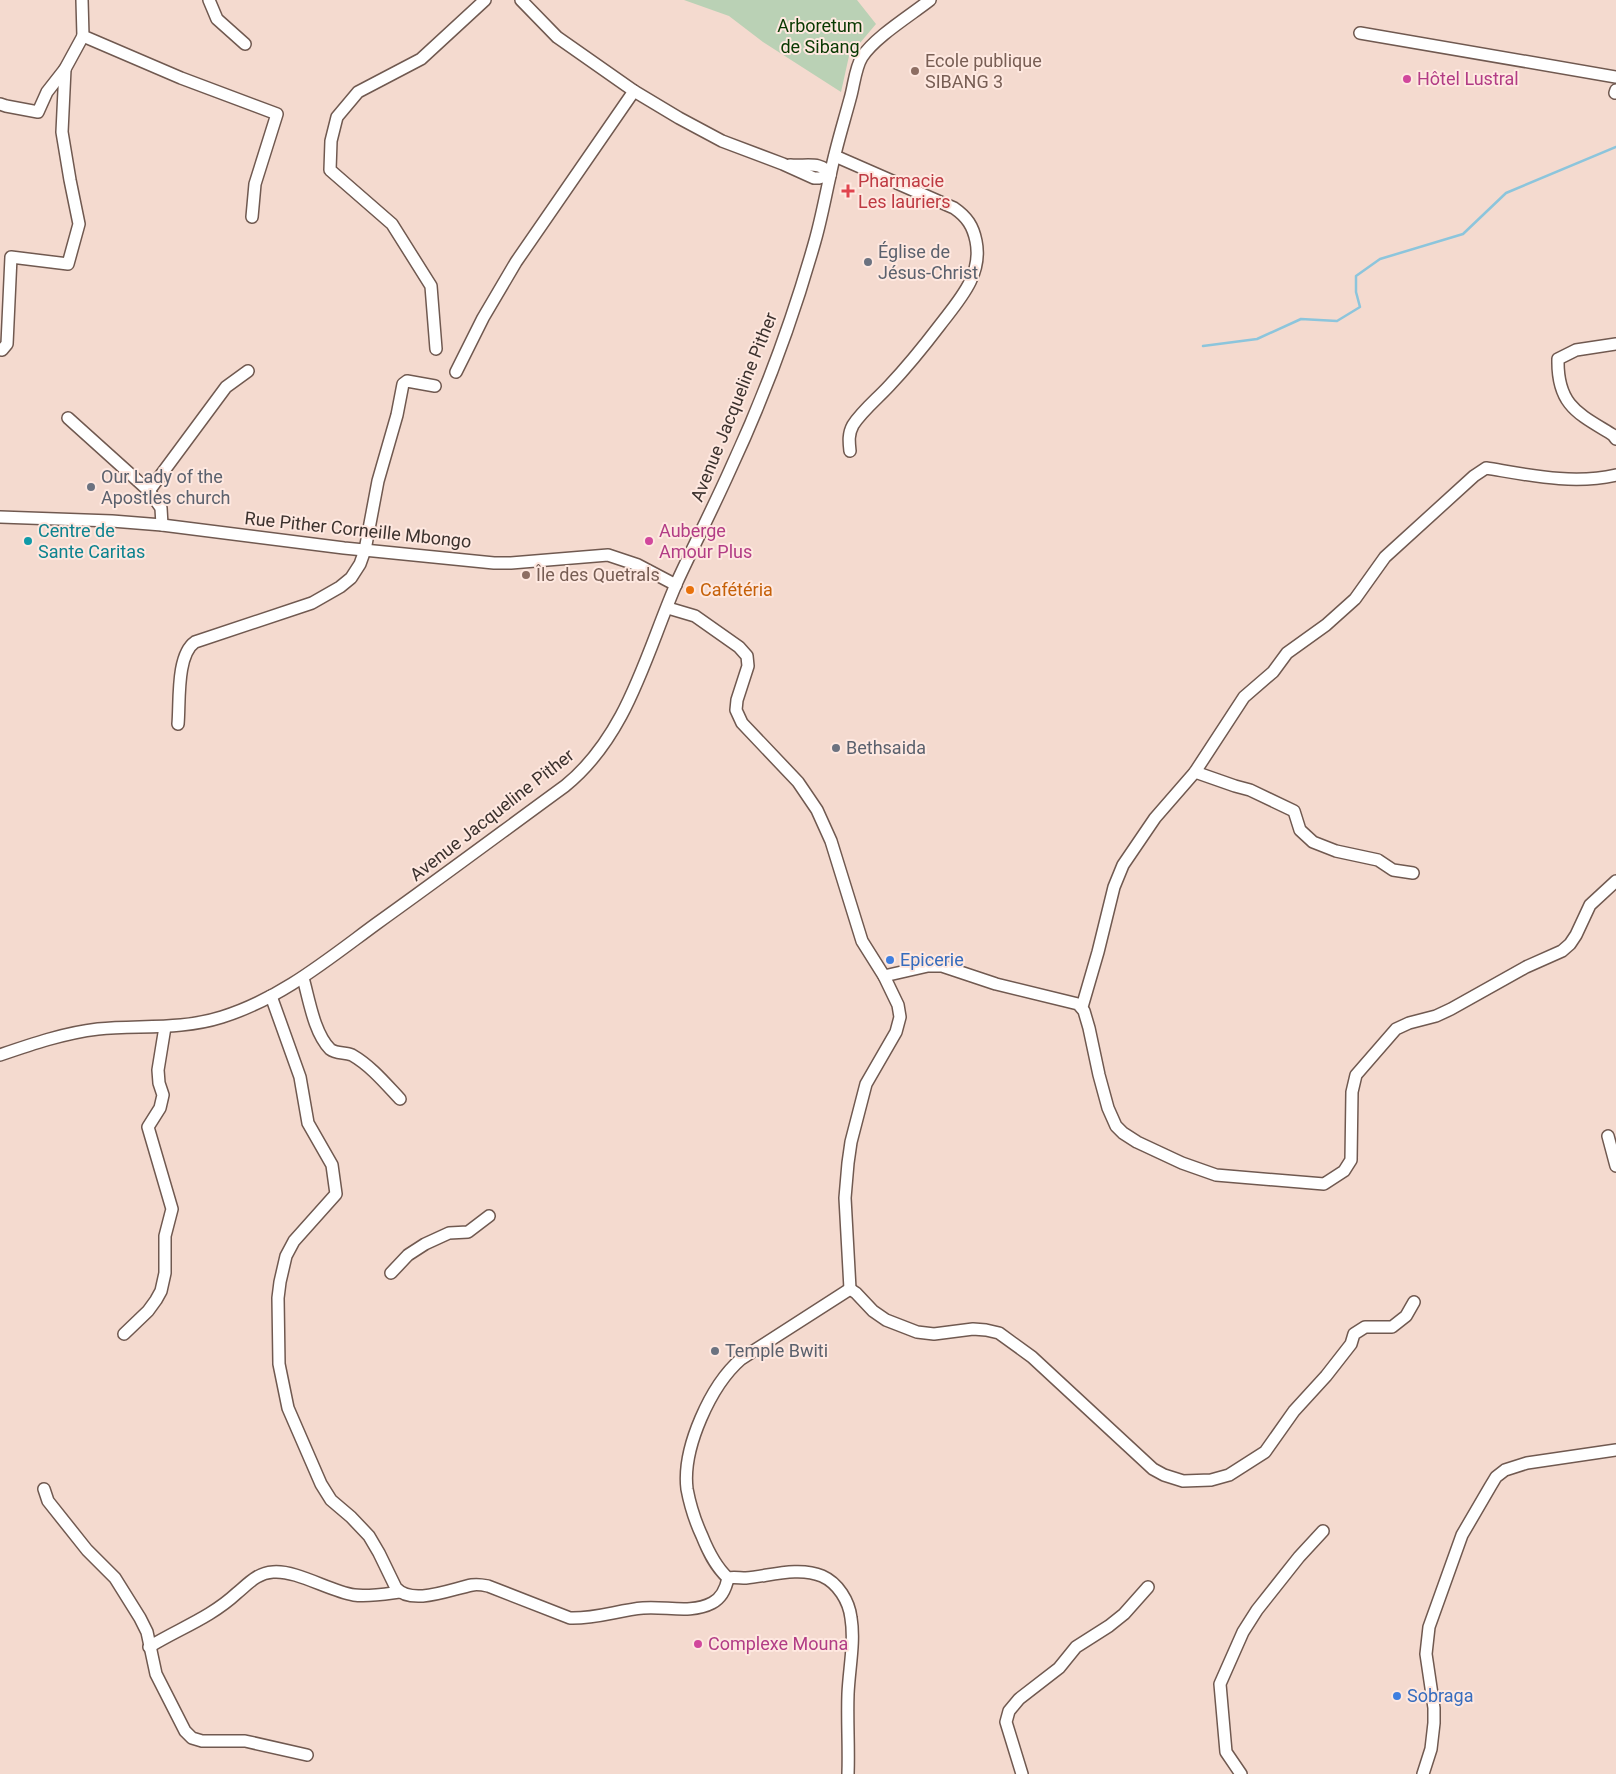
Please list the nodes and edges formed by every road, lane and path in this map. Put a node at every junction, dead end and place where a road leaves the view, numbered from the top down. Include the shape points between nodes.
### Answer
1 (82, 0) edge
2 (209, 0) edge
3 (485, 0) edge
4 (521, 0) edge
5 (930, 0) edge
6 (1360, 33) dead end
7 (83, 36) junction
8 (245, 44) dead end
9 (64, 69) junction
10 (1616, 76) edge
11 (634, 91) junction
12 (0, 104) edge
13 (839, 140) junction
14 (835, 156) junction
15 (804, 169) junction
16 (830, 175) junction
17 (823, 207) junction
18 (252, 217) dead end
19 (1616, 344) edge
20 (436, 349) dead end
21 (2, 350) dead end
22 (248, 371) dead end
23 (456, 372) dead end
24 (435, 386) dead end
25 (68, 418) dead end
26 (1616, 439) edge
27 (850, 451) dead end
28 (1616, 475) edge
29 (149, 491) junction
30 (0, 517) edge
31 (162, 525) junction
32 (365, 550) junction
33 (676, 584) junction
34 (668, 608) junction
35 (178, 724) dead end
36 (1195, 772) junction
37 (1413, 873) dead end
38 (1616, 881) edge
39 (884, 976) junction
40 (303, 978) junction
41 (271, 996) junction
42 (1082, 1007) junction
43 (165, 1027) junction
44 (0, 1055) edge
45 (400, 1099) dead end
46 (1611, 1142) edge
47 (1616, 1166) edge
48 (488, 1216) dead end
49 (391, 1273) dead end
50 (850, 1289) junction
51 (1414, 1302) dead end
52 (124, 1334) dead end
53 (1616, 1450) edge
54 (44, 1489) dead end
55 (1324, 1531) dead end
56 (728, 1578) junction
57 (1148, 1587) dead end
58 (400, 1592) junction
59 (149, 1647) junction
60 (308, 1755) dead end
61 (848, 1774) edge
62 (1022, 1774) edge
63 (1241, 1774) edge
64 (1423, 1774) edge

1 - 7 street
2 - 8 street via 217,19
3 - 20 street via 421,59 358,92 337,118 331,141 330,170 392,224 432,286
4 - 11 street via 557,37
5 - 13 street, Avenue Jacqueline Pither via 876,41 862,57
6 - 10 street
7 - 9 street
7 - 18 street via 277,114 255,184
9 - 12 street via 47,92 38,112
9 - 21 street via 62,132 79,224 76,240 68,264 11,257 6,344
11 - 15 street via 722,141
11 - 23 street via 516,262
13 - 14 street, Avenue Jacqueline Pither
13 - 15 street via 824,158
14 - 16 street, Avenue Jacqueline Pither
14 - 27 street via 963,214 973,229 978,258 972,280 963,295 914,357 854,424 849,440
15 - 16 street via 820,166
15 - 17 street via 819,190
16 - 17 street, Avenue Jacqueline Pither
17 - 33 street, Avenue Jacqueline Pither via 806,271 763,390 730,470
19 - 26 street via 1576,350 1558,359 1558,372 1563,394 1575,411
22 - 29 street via 226,387
24 - 32 street via 403,384 378,482
25 - 29 street
28 - 36 street via 1592,480 1566,480 1486,468 1480,472 1386,557 1355,600 1287,652 1273,672 1244,697
29 - 31 street via 161,508
30 - 31 street, Rue Pither Corneille Mbongo
31 - 32 street, Rue Pither Corneille Mbongo
32 - 33 street, Rue Pither Corneille Mbongo via 494,563 608,555 638,565
32 - 35 street via 351,578 312,603 190,646 181,668
33 - 34 street, Avenue Jacqueline Pither
34 - 39 street via 695,616 740,647 747,656 748,666 737,700 738,716 798,782 817,810 862,941
34 - 40 street, Avenue Jacqueline Pither via 615,728 577,776
36 - 37 street via 1250,790 1294,811 1300,830 1314,842 1336,851 1378,860 1393,870
36 - 42 street via 1155,818 1123,865
38 - 42 street via 1590,905 1576,935 1562,951 1451,1009 1396,1029 1356,1075 1352,1092 1351,1160 1344,1171 1324,1184 1216,1175 1182,1163 1123,1133 1108,1108
39 - 42 street via 942,966 996,984 1071,1001
39 - 50 street via 900,1018 896,1032 866,1084 851,1142 845,1198
40 - 41 street, Avenue Jacqueline Pither
40 - 45 street via 313,1016 329,1047 334,1052 350,1054 369,1067
41 - 43 street, Avenue Jacqueline Pither via 212,1020
41 - 58 street via 300,1077 308,1123 332,1165 336,1188 336,1194 294,1241 286,1256 280,1282 277,1319 279,1364 288,1408 326,1493 369,1536
43 - 44 street, Avenue Jacqueline Pither via 98,1029 68,1034
43 - 52 street via 158,1070 163,1095 160,1108 148,1127 172,1209 165,1236 165,1273 156,1300
46 - 47 street
48 - 49 street via 468,1232 449,1233 425,1244
50 - 51 street via 886,1320 918,1332 934,1334 972,1329 999,1333 1032,1357 1153,1468 1185,1481 1211,1480 1229,1475 1266,1452 1294,1411 1351,1344 1354,1334 1365,1327 1392,1327 1406,1316
50 - 56 street via 741,1359 723,1380 703,1415 689,1455 687,1488 692,1512 706,1546 717,1567
53 - 64 street via 1538,1460 1505,1470 1484,1495 1462,1535 1429,1627 1426,1654 1434,1723 1431,1749
54 - 59 street via 48,1501 87,1550 115,1578 147,1632
55 - 63 street via 1257,1610 1220,1684 1226,1752
56 - 58 street via 719,1598 706,1606 641,1608 582,1619 570,1618 488,1586 474,1584 418,1597
56 - 61 street via 790,1572 815,1574 828,1579 846,1599 852,1633
57 - 62 street via 1124,1614 1076,1648 1059,1668 1013,1705 1006,1722
58 - 59 street via 354,1595 286,1573 272,1572 258,1576 198,1622
59 - 60 street via 156,1674 185,1731 192,1738 244,1741

